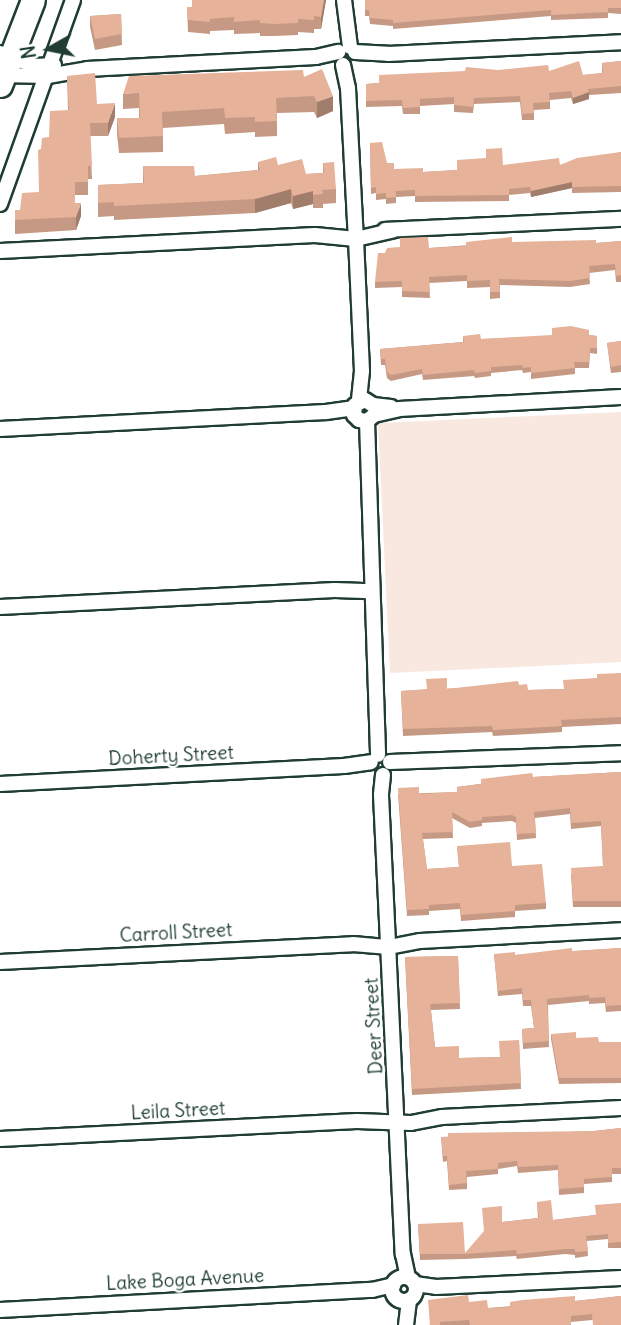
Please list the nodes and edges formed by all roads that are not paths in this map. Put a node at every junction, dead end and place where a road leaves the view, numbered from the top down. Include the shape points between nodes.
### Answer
1 (33, 0) edge
2 (73, 0) edge
3 (344, 0) edge
4 (621, 42) edge
5 (346, 56) junction
6 (3, 69) edge
7 (50, 71) junction
8 (0, 204) edge
9 (621, 219) edge
10 (355, 233) junction
11 (0, 251) edge
12 (621, 397) edge
13 (363, 411) junction
14 (0, 429) edge
15 (370, 587) junction
16 (0, 607) edge
17 (621, 752) edge
18 (381, 765) junction
19 (0, 784) edge
20 (621, 930) edge
21 (389, 942) junction
22 (0, 962) edge
23 (621, 1108) edge
24 (397, 1119) junction
25 (0, 1139) edge
26 (621, 1278) edge
27 (404, 1289) junction
28 (0, 1310) edge
29 (406, 1323) edge

1 - 6 highway
2 - 7 street
3 - 5 street, Deer Street
4 - 5 street
5 - 7 street
5 - 10 street, Deer Street
6 - 7 street
7 - 8 street
9 - 10 street
10 - 11 street
10 - 13 street, Deer Street
12 - 13 street
13 - 14 street
13 - 15 street, Deer Street
15 - 16 street
15 - 18 street, Deer Street
17 - 18 street, Doherty Street
18 - 19 street, Doherty Street
18 - 21 street, Deer Street
20 - 21 street, Carroll Street
21 - 22 street, Carroll Street
21 - 24 street, Deer Street
23 - 24 street, Leila Street
24 - 25 street, Leila Street
24 - 27 street, Deer Street
26 - 27 street, Lake Boga Avenue
27 - 28 street, Lake Boga Avenue
27 - 29 street, Deer Street

